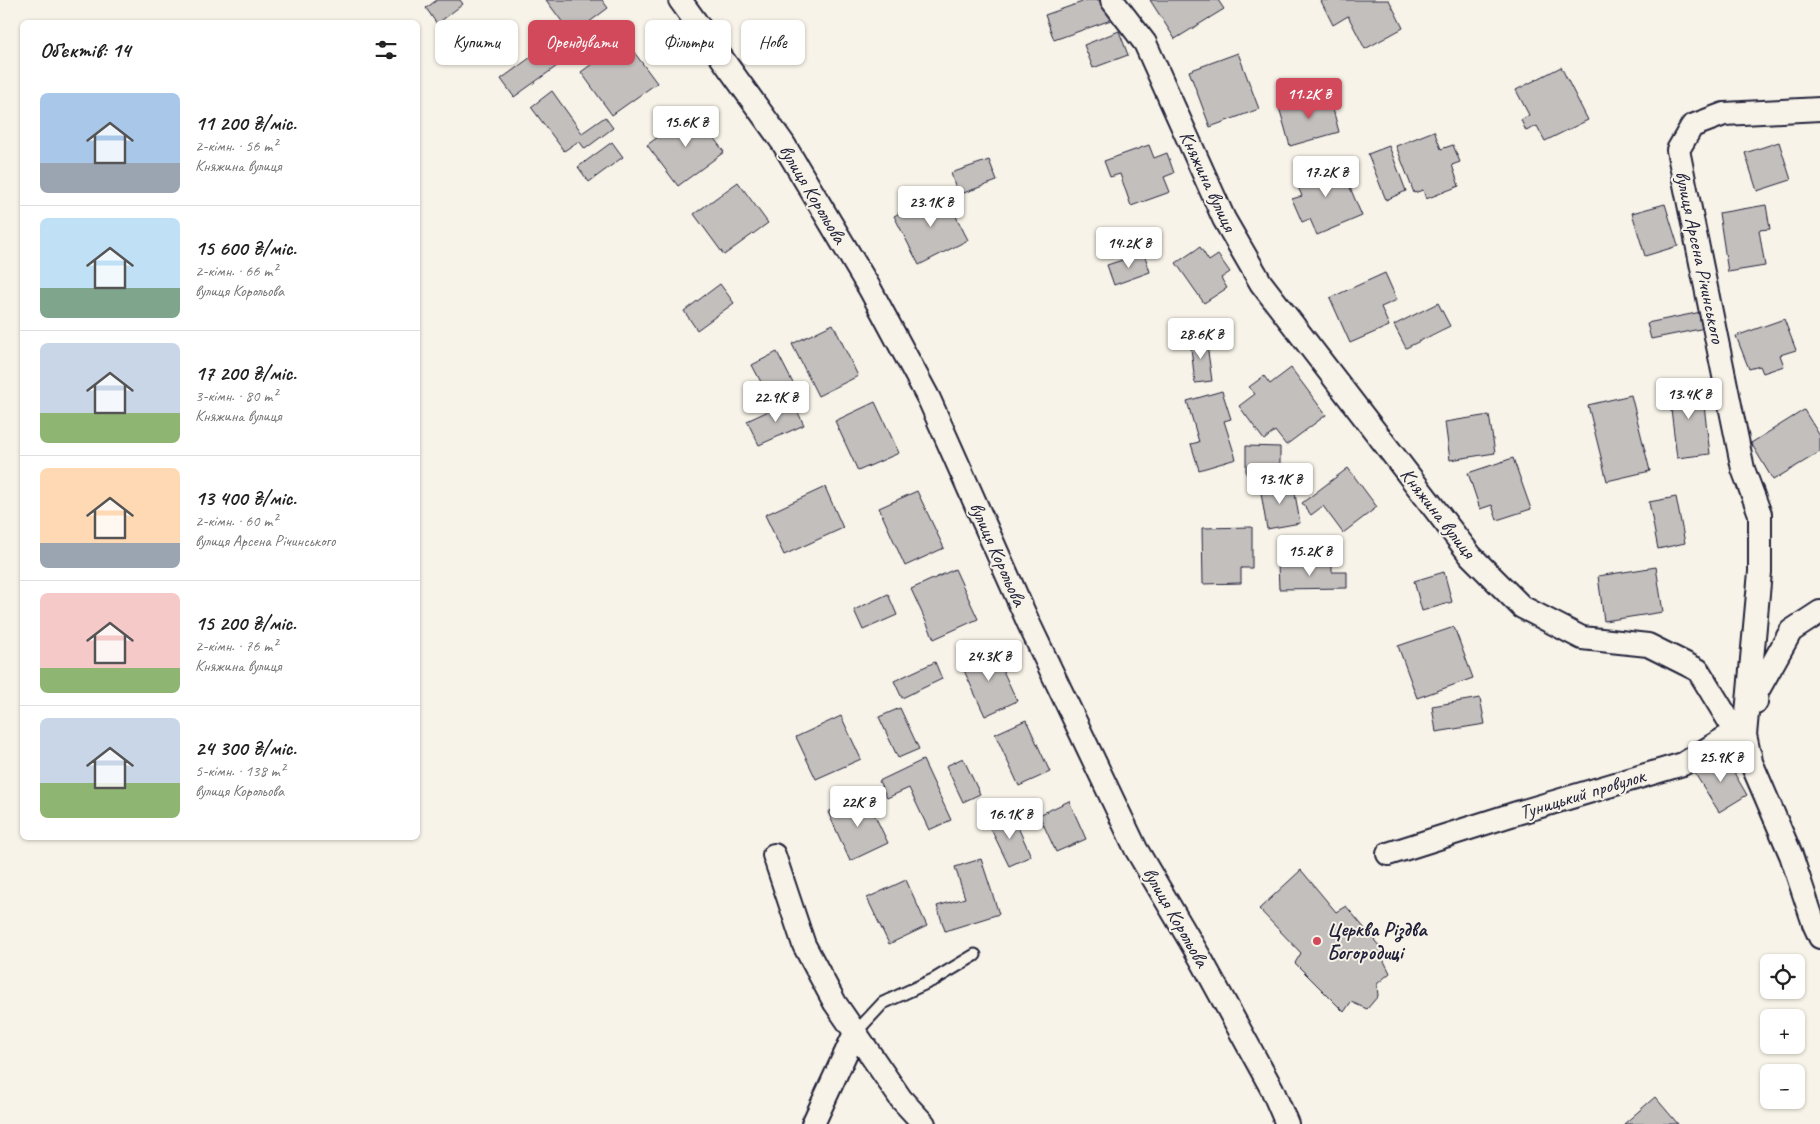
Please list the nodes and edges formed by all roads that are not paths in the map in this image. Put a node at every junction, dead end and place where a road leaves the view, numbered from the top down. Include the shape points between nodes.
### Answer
1 (680, 0) edge
2 (1112, 0) edge
3 (1820, 109) edge
4 (1820, 612) edge
5 (1750, 755) junction
6 (1388, 854) dead end
7 (774, 855) dead end
8 (1820, 937) edge
9 (974, 955) dead end
10 (856, 1033) junction
11 (814, 1124) edge
12 (924, 1124) edge
13 (1287, 1124) edge

1 - 13 street, вулиця Корольова via 783,143 870,289 929,399 1029,624 1136,849 1202,961 1272,1089
2 - 5 street, Княжина вулиця via 1145,43 1224,219 1261,283 1471,556 1522,607 1582,638 1648,645 1698,670
3 - 5 street, вулиця Арсена Річинського via 1724,114 1692,126 1678,150 1743,470 1760,514 1760,572 1745,735
4 - 5 street via 1791,631 1757,692
5 - 6 street, Туницький провулок via 1726,738 1683,764
5 - 8 street, Княжина вулиця via 1750,762 1791,855
7 - 10 street via 804,944
9 - 10 lane via 935,979 883,1003
10 - 11 street
10 - 12 street via 901,1099

